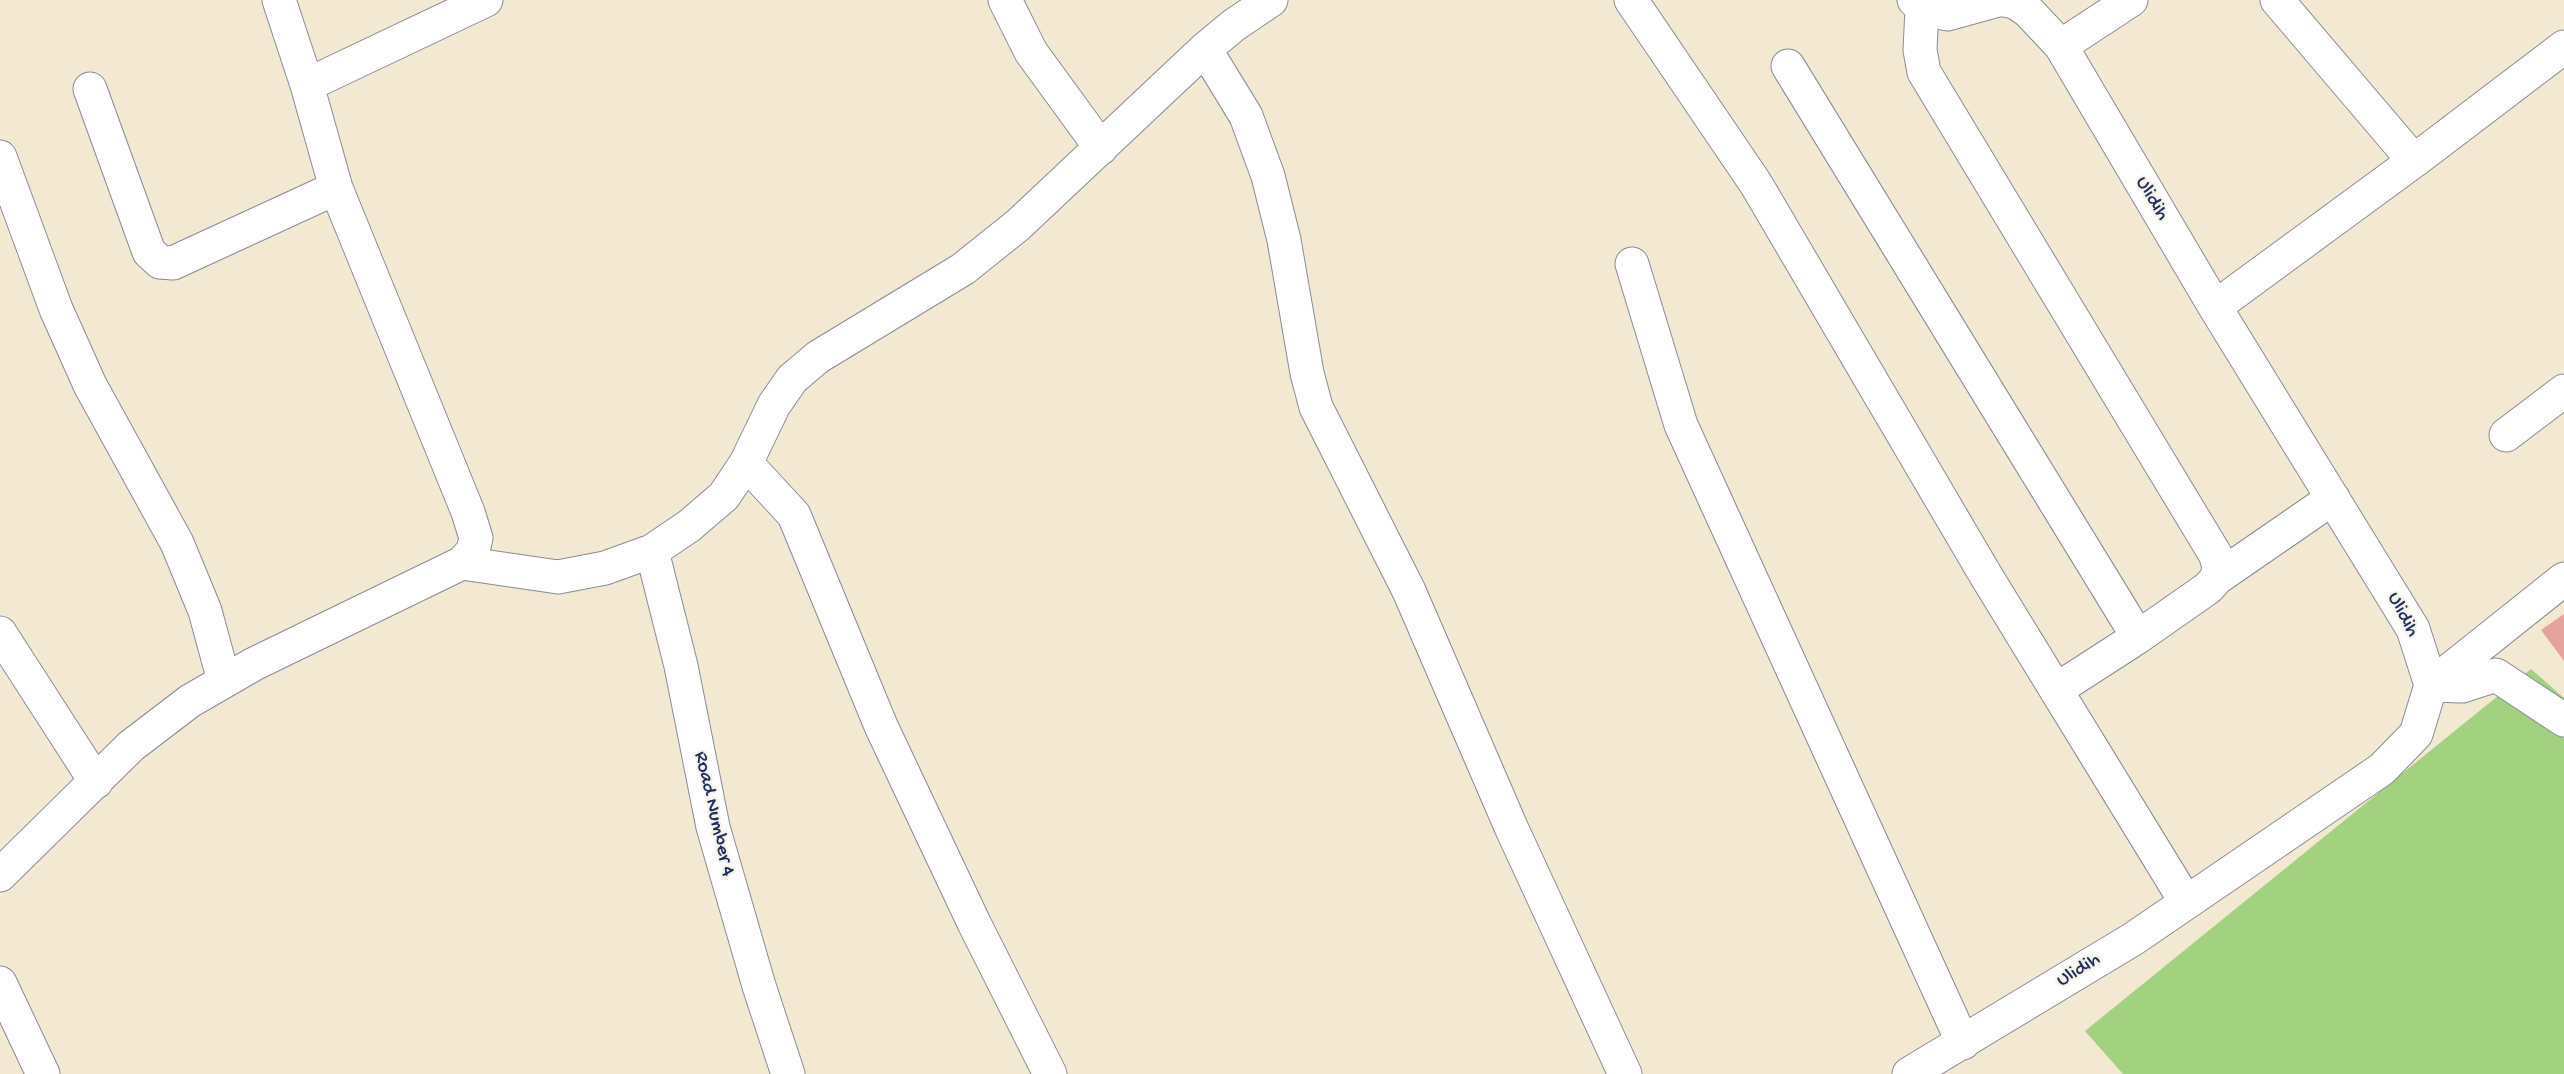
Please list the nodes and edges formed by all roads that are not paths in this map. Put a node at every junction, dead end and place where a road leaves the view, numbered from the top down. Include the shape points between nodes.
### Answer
1 (279, 0) edge
2 (486, 0) edge
3 (1005, 0) edge
4 (1271, 0) edge
5 (1631, 0) edge
6 (1998, 0) edge
7 (2004, 0) edge
8 (2131, 0) edge
9 (2277, 0) edge
10 (1918, 4) edge
11 (2061, 46) junction
12 (2564, 47) edge
13 (1205, 49) junction
14 (1788, 66) dead end
15 (307, 85) junction
16 (90, 89) dead end
17 (1101, 148) junction
18 (0, 157) edge
19 (2414, 161) junction
20 (336, 188) junction
21 (1632, 264) dead end
22 (2215, 307) junction
23 (2564, 391) edge
24 (2506, 435) dead end
25 (746, 463) junction
26 (2333, 498) junction
27 (652, 551) junction
28 (462, 563) junction
29 (2217, 578) junction
30 (2564, 579) edge
31 (0, 633) edge
32 (2138, 637) junction
33 (224, 681) junction
34 (2431, 685) junction
35 (2056, 690) junction
36 (2564, 720) edge
37 (96, 782) junction
38 (0, 875) edge
39 (2186, 902) junction
40 (0, 983) edge
41 (1963, 1043) junction
42 (43, 1074) edge
43 (788, 1074) edge
44 (1050, 1074) edge
45 (1625, 1074) edge
46 (1909, 1074) edge

1 - 15 street
2 - 15 street
3 - 17 street via 1031,52
4 - 13 street
5 - 35 street via 1756,184
6 - 10 street via 1947,14
7 - 11 street, Ulidih via 2028,11
8 - 11 street
9 - 19 street
10 - 29 street via 1924,72 2215,554
11 - 22 street, Ulidih
12 - 19 street
13 - 17 street
13 - 45 street via 1246,116 1268,176 1316,407 1409,591 1515,838
14 - 32 street
15 - 20 street
16 - 20 street via 149,252 160,262 173,263
17 - 25 street via 1018,225 963,269 818,357 792,379 774,405
18 - 33 street via 56,309 90,385 177,543 205,611
19 - 22 street
20 - 28 street via 468,512 476,538 473,551
21 - 41 street via 1682,425
22 - 26 street, Ulidih
23 - 24 street
25 - 27 street via 724,496
25 - 44 street via 794,515 881,726
26 - 29 street
26 - 34 street, Ulidih via 2413,629
27 - 28 street via 605,568 558,576
27 - 43 street, Road Number 4 via 681,666 713,827
28 - 33 street
29 - 32 street
30 - 34 street
31 - 37 street
32 - 35 street
33 - 37 street via 190,701 131,746
34 - 36 street via 2462,686 2496,675
34 - 39 street, Ulidih via 2416,734 2382,769
35 - 39 street
37 - 38 street
39 - 41 street, Ulidih
40 - 42 street
41 - 46 street, Ulidih

